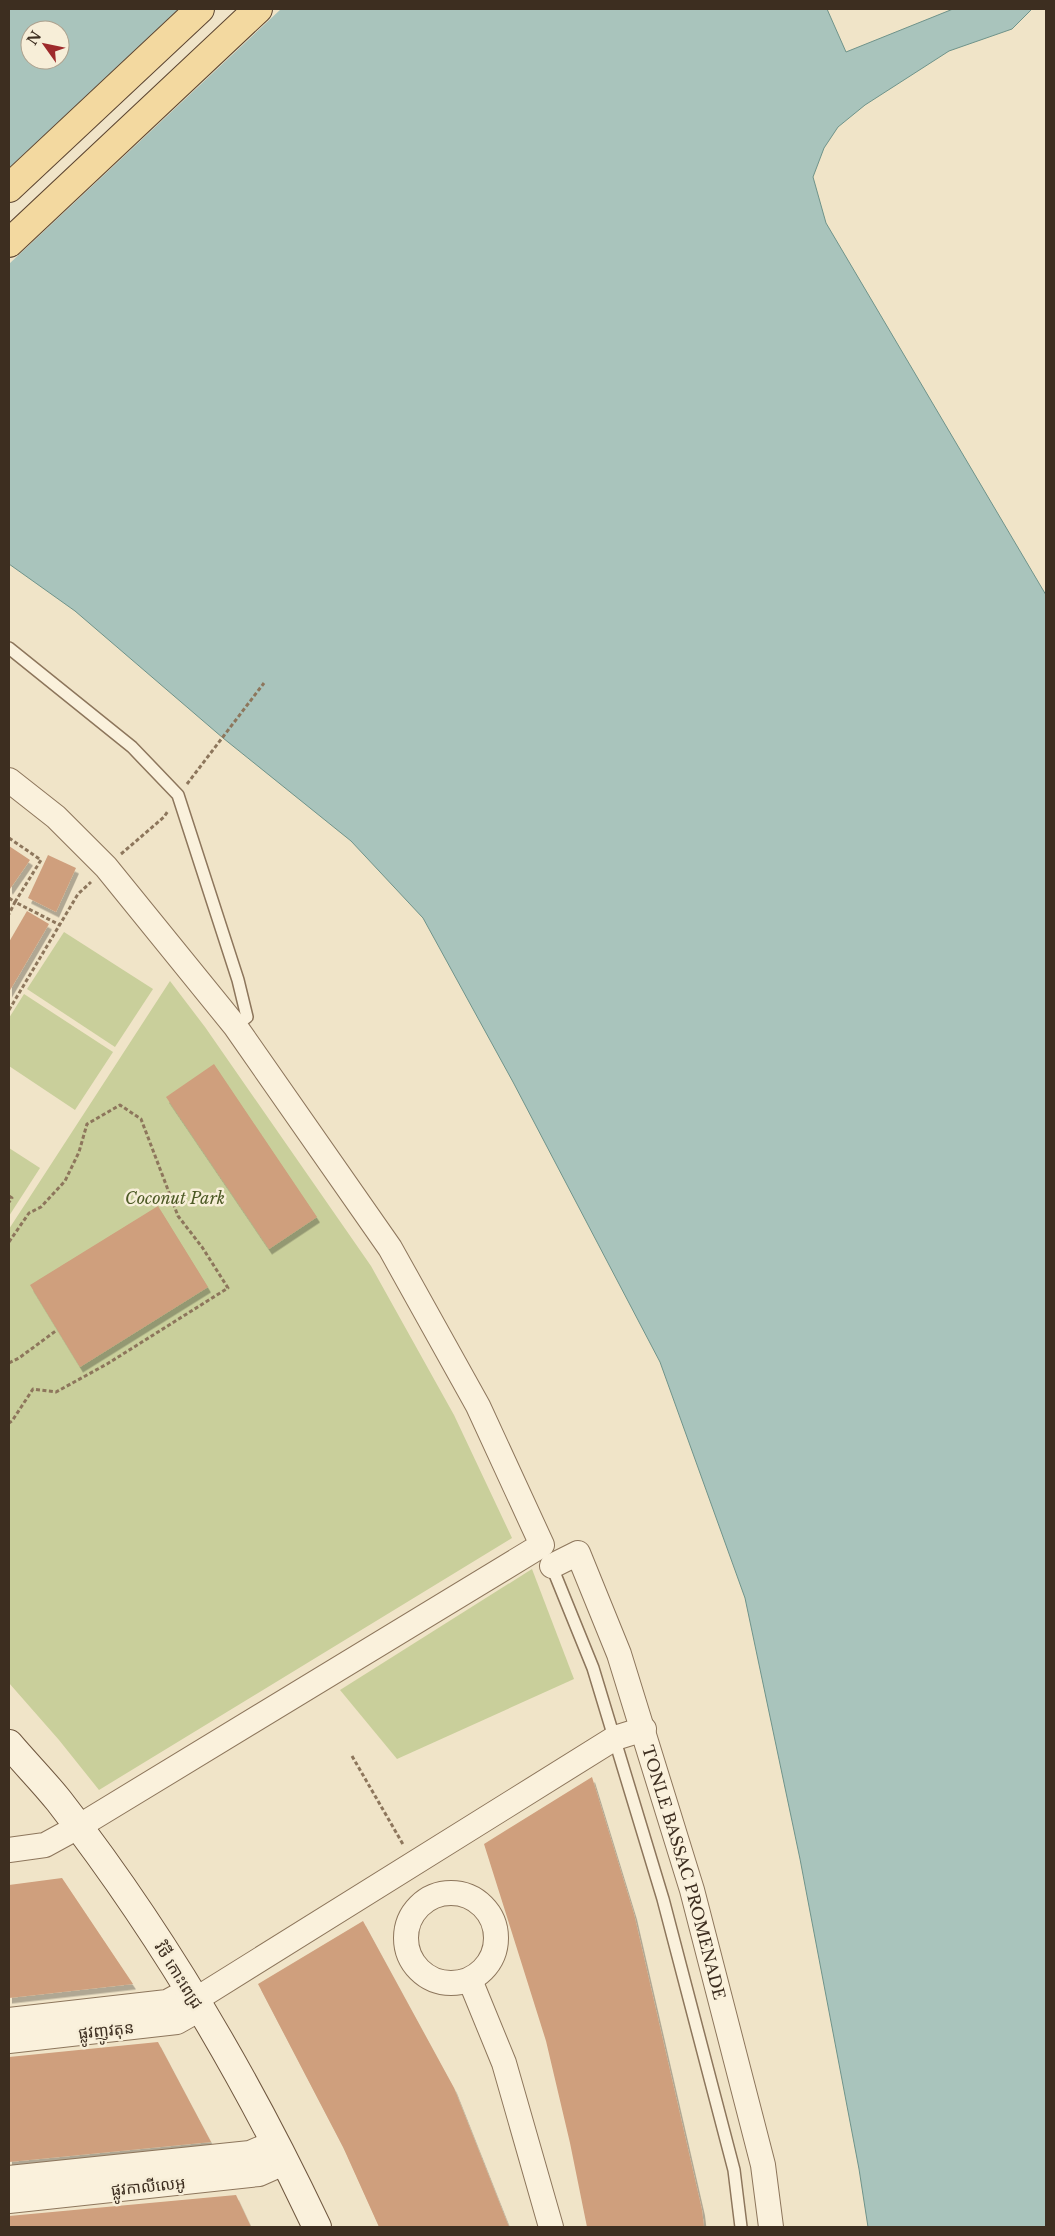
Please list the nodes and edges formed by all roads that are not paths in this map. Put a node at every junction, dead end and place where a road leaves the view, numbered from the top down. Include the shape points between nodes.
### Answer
1 (200, 9) edge
2 (258, 9) edge
3 (9, 188) edge
4 (9, 244) edge
5 (9, 648) edge
6 (9, 780) edge
7 (235, 1026) junction
8 (542, 1545) junction
9 (552, 1566) junction
10 (644, 1729) junction
11 (615, 1738) junction
12 (9, 1744) edge
13 (78, 1827) junction
14 (9, 1850) edge
15 (410, 1856) junction
16 (432, 1896) junction
17 (470, 1980) junction
18 (194, 2000) junction
19 (9, 2020) edge
20 (9, 2041) edge
21 (280, 2152) junction
22 (9, 2178) edge
23 (9, 2201) edge
24 (316, 2227) edge
25 (551, 2227) edge
26 (741, 2227) edge
27 (771, 2227) edge

1 - 3 main road
2 - 4 main road
5 - 7 lane via 132,747 178,795 238,980 247,1017
6 - 7 street via 56,817 106,867
7 - 8 street via 390,1248 478,1406
8 - 9 lane
8 - 13 street
9 - 10 street, TONLE BASSAC PROMENADE via 578,1553 619,1654
9 - 11 lane via 593,1668
10 - 11 street
10 - 27 street, TONLE BASSAC PROMENADE via 692,1890 761,2156
11 - 15 street
11 - 26 lane via 663,1899 734,2170
12 - 13 main road, វិថី កោះពេជ្រ
13 - 14 street via 45,1845
13 - 18 main road, វិថី កោះពេជ្រ via 150,1928
15 - 16 street
15 - 18 street
16 - 17 street via 416,1908 409,1921 406,1933 410,1958 426,1976 437,1981
16 - 17 street via 450,1892 464,1894 476,1900 493,1920 496,1940 491,1959
17 - 25 street via 504,2063
18 - 19 street, ផ្លូវញូវតុន
18 - 20 street, ផ្លូវញូវតុន via 177,2022
18 - 21 main road, វិថី កោះពេជ្រ
21 - 22 street, ផ្លូវកាលីលេអូ
21 - 23 street, ផ្លូវកាលីលេអូ via 259,2174
21 - 24 main road, វិថី កោះពេជ្រ

